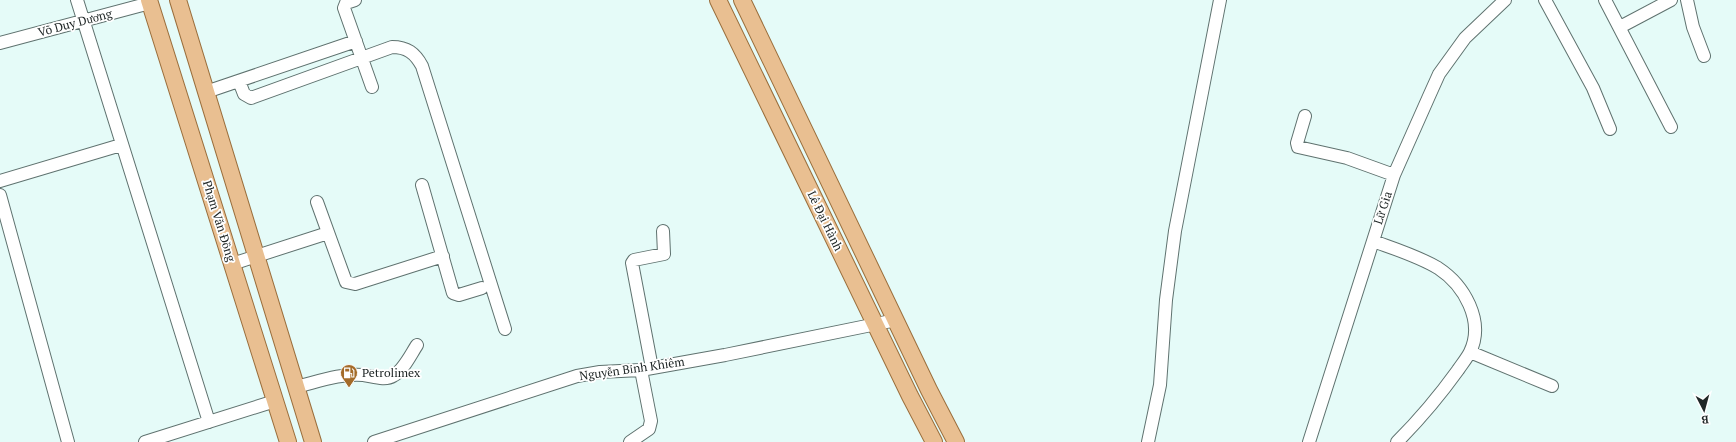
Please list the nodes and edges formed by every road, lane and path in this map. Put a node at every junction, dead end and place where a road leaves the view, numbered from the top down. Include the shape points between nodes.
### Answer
1 (77, 0) edge
2 (178, 0) edge
3 (355, 0) edge
4 (718, 0) edge
5 (742, 0) edge
6 (1220, 0) edge
7 (1545, 0) edge
8 (1605, 0) edge
9 (1671, 0) edge
10 (1687, 0) edge
11 (150, 1) edge
12 (1502, 1) edge
13 (83, 22) junction
14 (1620, 27) junction
15 (356, 41) junction
16 (0, 44) edge
17 (1704, 56) dead end
18 (362, 57) junction
19 (239, 81) junction
20 (372, 87) dead end
21 (206, 92) junction
22 (1304, 116) dead end
23 (1671, 127) dead end
24 (1610, 129) dead end
25 (121, 145) junction
26 (1394, 175) junction
27 (0, 181) edge
28 (422, 185) dead end
29 (0, 195) edge
30 (317, 202) dead end
31 (663, 231) dead end
32 (328, 233) junction
33 (1373, 240) junction
34 (256, 256) junction
35 (443, 256) junction
36 (232, 264) junction
37 (482, 288) dead end
38 (896, 320) junction
39 (876, 325) junction
40 (505, 329) dead end
41 (417, 345) dead end
42 (1470, 352) junction
43 (647, 369) junction
44 (1552, 386) dead end
45 (296, 387) junction
46 (275, 401) junction
47 (208, 422) junction
48 (166, 439) edge
49 (1399, 441) edge
50 (68, 442) edge
51 (145, 442) edge
52 (288, 442) edge
53 (313, 442) edge
54 (374, 442) edge
55 (630, 442) edge
56 (934, 442) edge
57 (956, 442) edge
58 (1148, 442) edge
59 (1308, 442) edge

1 - 13 street
2 - 21 main road
3 - 15 street via 346,3 344,8
4 - 39 main road, Lê Đại Hành
5 - 38 main road, Lê Đại Hành
6 - 58 street via 1175,231 1166,300 1160,385
7 - 24 street via 1594,88
8 - 14 street
9 - 14 street
10 - 17 street via 1693,27
11 - 13 street, Võ Duy Dương
11 - 36 main road, Phạm Văn Đồng
12 - 26 street, Lữ Gia via 1465,38 1439,74
13 - 16 street, Võ Duy Dương
13 - 25 street
14 - 23 street
15 - 18 street
15 - 19 street
18 - 19 street via 251,98 244,94
18 - 20 street
18 - 40 street via 392,47 401,47 416,56 422,66
19 - 21 street
21 - 34 main road
22 - 26 street via 1298,147 1353,159
25 - 27 street
25 - 47 street
26 - 33 street, Lữ Gia
28 - 35 street
29 - 50 street
30 - 32 street
31 - 43 street via 664,254 634,260 631,266
32 - 34 street
32 - 35 street via 346,282 350,284
33 - 42 street via 1437,268 1457,284 1467,299 1474,319
33 - 59 street, Lữ Gia
34 - 36 street
34 - 45 main road
35 - 37 street via 453,293 456,295
36 - 46 main road, Phạm Văn Đồng
38 - 39 street, Nguyễn Bỉnh Khiêm
38 - 57 main road, Lê Đại Hành
39 - 43 street, Nguyễn Bỉnh Khiêm
39 - 56 main road, Lê Đại Hành
41 - 45 street via 392,377 337,377
42 - 44 street
42 - 49 street
43 - 54 street, Nguyễn Bỉnh Khiêm via 576,376
43 - 55 street via 651,421 649,429
45 - 53 main road
46 - 47 street
46 - 52 main road, Phạm Văn Đồng
47 - 48 street
48 - 51 street

